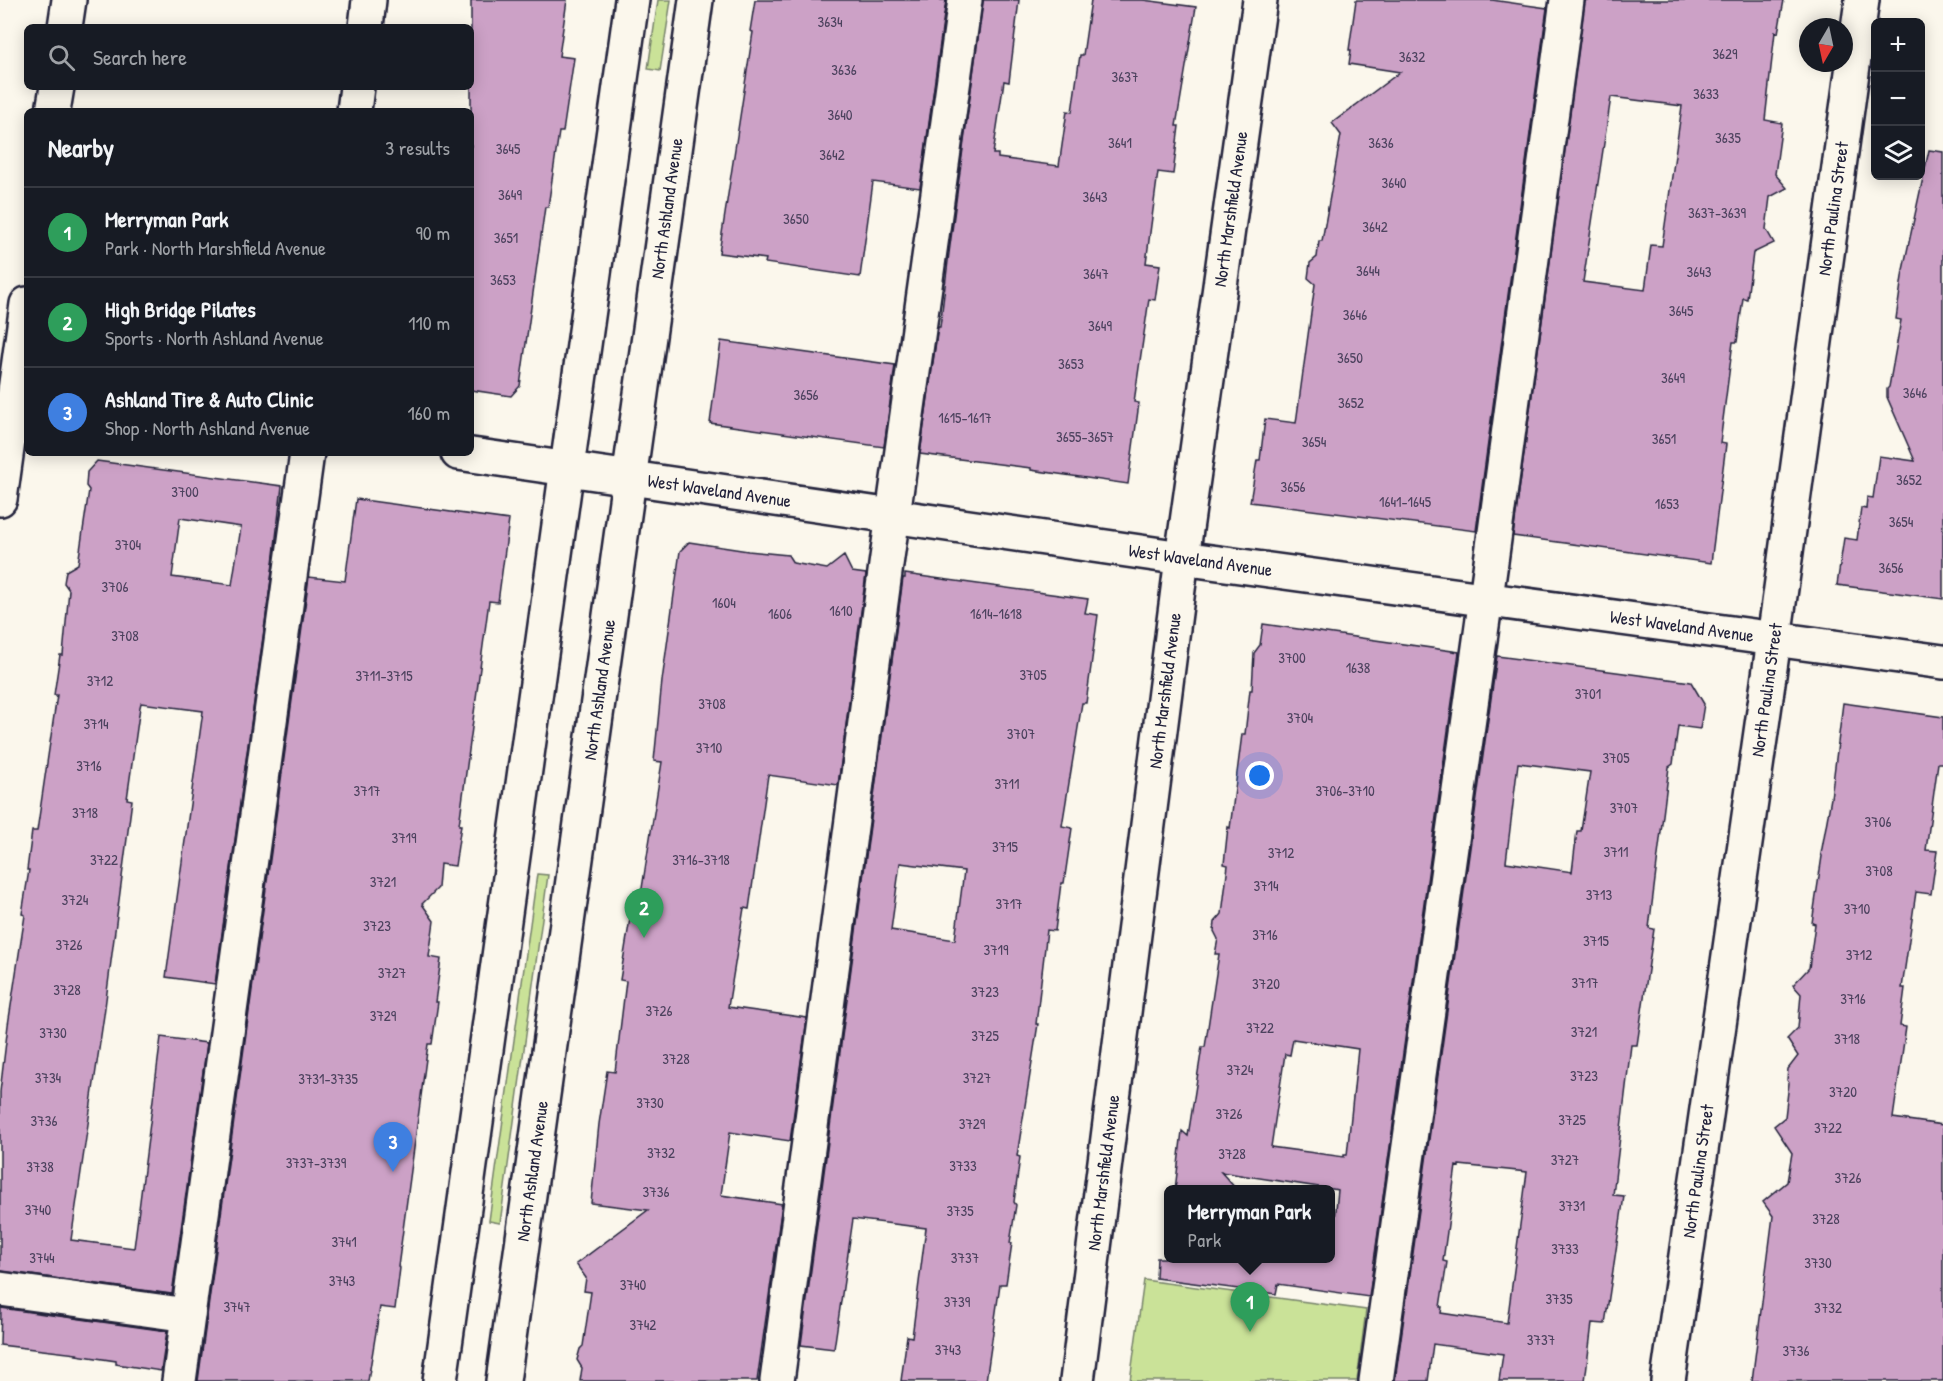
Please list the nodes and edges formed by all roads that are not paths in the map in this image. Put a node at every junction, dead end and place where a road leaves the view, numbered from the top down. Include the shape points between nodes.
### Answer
1 (69, 0) edge
2 (369, 0) edge
3 (632, 0) edge
4 (696, 0) edge
5 (965, 0) edge
6 (1260, 0) edge
7 (1567, 0) edge
8 (1862, 0) edge
9 (65, 24) edge
10 (366, 24) edge
11 (56, 90) edge
12 (357, 90) edge
13 (54, 108) edge
14 (354, 108) edge
15 (24, 324) edge
16 (14, 392) edge
17 (474, 455) edge
18 (307, 456) edge
19 (568, 468) junction
20 (631, 477) junction
21 (0, 499) edge
22 (893, 516) junction
23 (1182, 558) junction
24 (1486, 600) junction
25 (1774, 639) junction
26 (1943, 662) edge
27 (0, 1289) edge
28 (188, 1315) junction
29 (178, 1381) edge
30 (440, 1381) edge
31 (503, 1381) edge
32 (777, 1381) edge
33 (1077, 1381) edge
34 (1376, 1381) edge
35 (1668, 1381) edge

1 - 9 street
2 - 10 street
3 - 19 street
4 - 20 street, North Ashland Avenue
5 - 22 street
6 - 23 street, North Marshfield Avenue
7 - 24 street
8 - 25 street, North Paulina Street
11 - 13 street
12 - 14 street
15 - 16 street
16 - 21 street
17 - 19 street, West Waveland Avenue
18 - 28 street
19 - 20 street, West Waveland Avenue
19 - 30 street
20 - 22 street, West Waveland Avenue
20 - 31 street, North Ashland Avenue
22 - 23 street, West Waveland Avenue
22 - 32 street
23 - 24 street, West Waveland Avenue
23 - 33 street, North Marshfield Avenue
24 - 25 street, West Waveland Avenue
24 - 34 street
25 - 26 street, West Waveland Avenue
25 - 35 street, North Paulina Street
27 - 28 street
28 - 29 street

